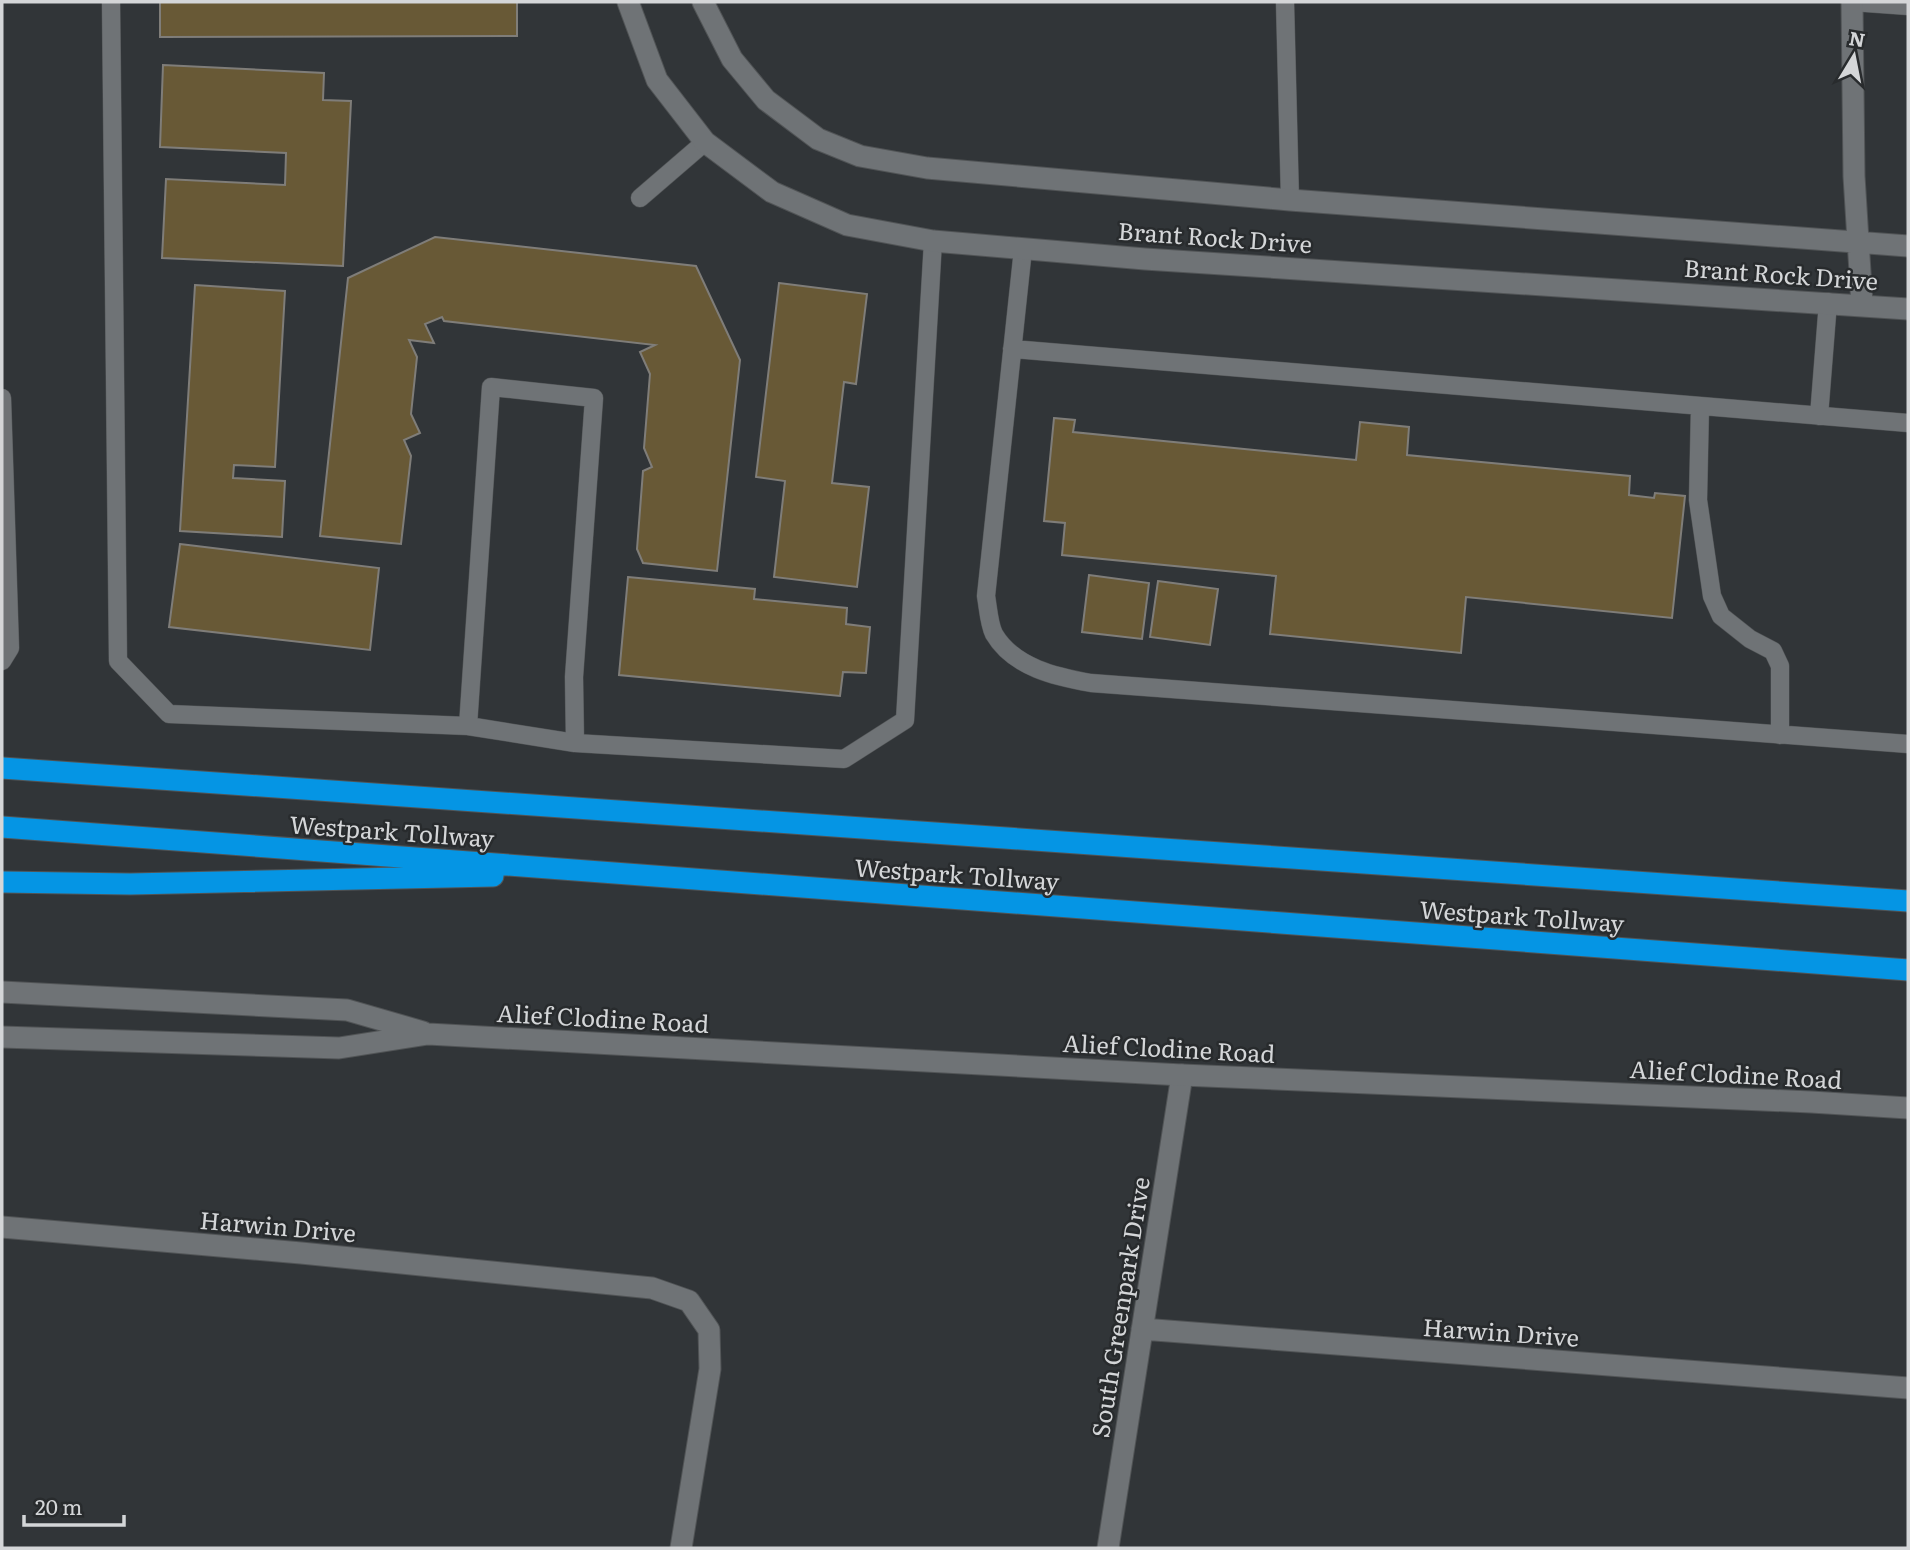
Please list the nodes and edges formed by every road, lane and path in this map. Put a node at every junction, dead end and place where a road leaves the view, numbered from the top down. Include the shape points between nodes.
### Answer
1 (111, 2) edge
2 (628, 2) edge
3 (703, 2) edge
4 (1285, 2) edge
5 (1852, 2) edge
6 (1908, 6) edge
7 (705, 142) junction
8 (640, 198) dead end
9 (1290, 200) junction
10 (933, 241) junction
11 (1858, 242) junction
12 (1908, 246) edge
13 (1023, 248) junction
14 (1828, 302) junction
15 (1862, 304) junction
16 (1908, 309) edge
17 (1012, 349) junction
18 (2, 398) edge
19 (1700, 406) junction
20 (1819, 416) junction
21 (1908, 423) edge
22 (2, 661) edge
23 (468, 726) junction
24 (1780, 735) junction
25 (575, 743) junction
26 (1908, 744) edge
27 (2, 768) edge
28 (2, 827) edge
29 (616, 873) junction
30 (2, 883) edge
31 (1908, 901) edge
32 (1908, 970) edge
33 (2, 992) edge
34 (428, 1034) junction
35 (2, 1037) edge
36 (1182, 1075) junction
37 (1908, 1108) edge
38 (2, 1227) edge
39 (1142, 1329) junction
40 (1908, 1388) edge
41 (681, 1548) edge
42 (1108, 1548) edge

1 - 23 lane via 118,661 169,714
2 - 7 street, Brant Rock Drive via 656,80
3 - 9 street, Brant Rock Drive via 732,59 766,100 818,139 860,156 928,168
4 - 9 lane
5 - 6 lane
5 - 11 street
7 - 8 lane
7 - 10 street, Brant Rock Drive via 772,192 848,225
9 - 11 street, Brant Rock Drive
10 - 13 street, Brant Rock Drive
10 - 25 lane via 905,720 844,759
11 - 12 street, Brant Rock Drive
11 - 15 street
13 - 14 street, Brant Rock Drive
13 - 17 lane
14 - 15 street, Brant Rock Drive
14 - 20 lane
15 - 16 street, Brant Rock Drive
17 - 19 lane
17 - 24 lane via 986,596 994,634 1015,657 1049,675 1091,683
18 - 22 lane via 10,649
19 - 20 lane
19 - 24 lane via 1698,500 1712,596 1721,616 1773,651 1781,674
20 - 21 lane
23 - 25 lane
23 - 25 lane via 491,387 594,398 574,677
24 - 26 lane
27 - 31 highway, Westpark Tollway
28 - 29 highway, Westpark Tollway
29 - 30 highway
29 - 32 highway, Westpark Tollway
33 - 34 street, Alief Clodine Road via 347,1010
34 - 35 street, Alief Clodine Road via 339,1048
34 - 36 street, Alief Clodine Road
36 - 37 street, Alief Clodine Road
36 - 39 street, South Greenpark Drive
38 - 41 street, Harwin Drive via 652,1288 689,1301 709,1331 710,1369
39 - 40 street, Harwin Drive
39 - 42 street, South Greenpark Drive

